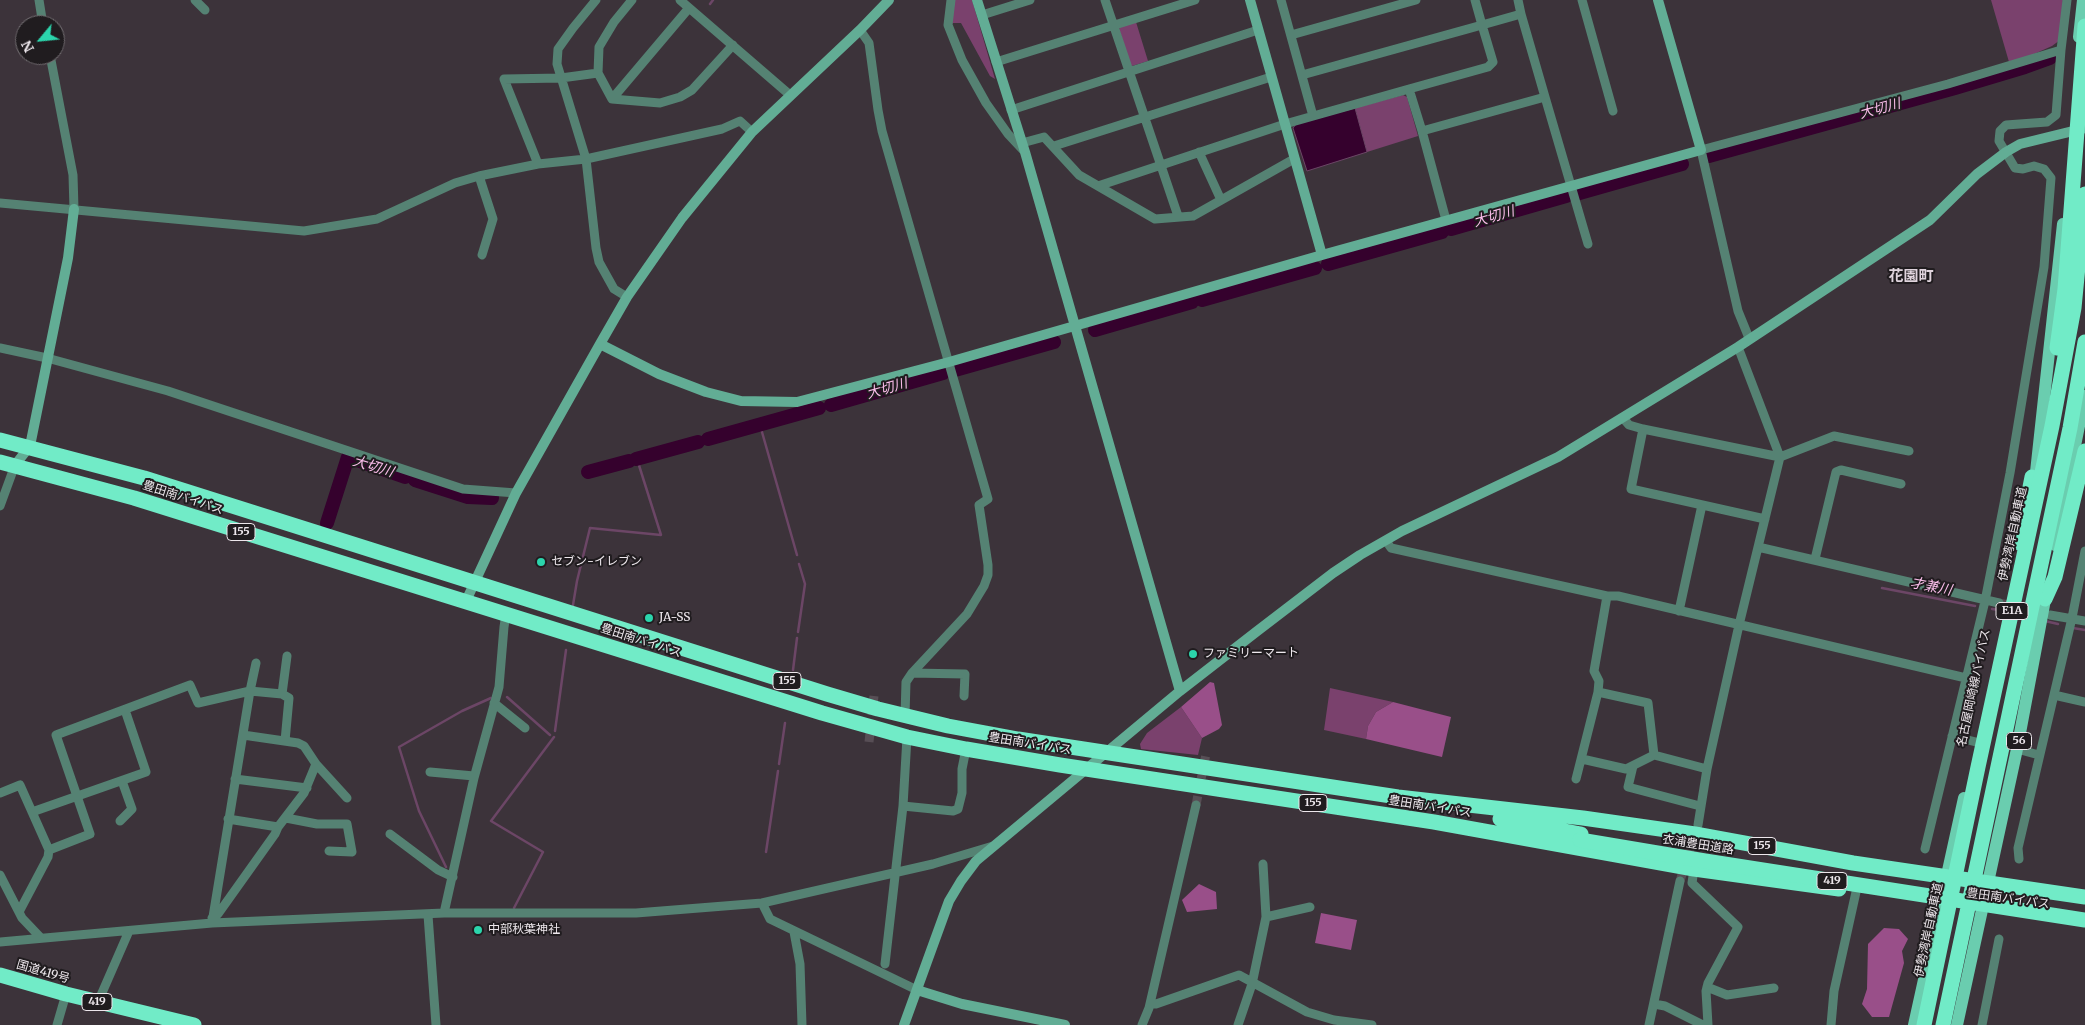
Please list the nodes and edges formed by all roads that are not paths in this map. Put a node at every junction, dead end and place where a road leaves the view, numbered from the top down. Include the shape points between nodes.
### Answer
1 (40, 0) edge
2 (195, 0) edge
3 (596, 0) edge
4 (632, 0) edge
5 (680, 0) edge
6 (888, 0) edge
7 (951, 0) edge
8 (977, 0) edge
9 (1030, 0) edge
10 (1105, 0) edge
11 (1195, 0) edge
12 (1250, 0) edge
13 (1280, 0) edge
14 (1416, 0) edge
15 (1475, 0) edge
16 (1518, 0) edge
17 (1582, 0) edge
18 (1658, 0) edge
19 (2067, 0) edge
20 (2082, 0) edge
21 (689, 8) junction
22 (204, 10) dead end
23 (1521, 14) junction
24 (42, 15) edge
25 (982, 15) junction
26 (1482, 25) junction
27 (1114, 26) junction
28 (2085, 26) edge
29 (860, 30) junction
30 (1258, 30) junction
31 (1291, 35) junction
32 (732, 45) junction
33 (2061, 50) junction
34 (996, 62) junction
35 (52, 65) edge
36 (1129, 71) junction
37 (598, 73) junction
38 (1302, 75) junction
39 (1271, 77) junction
40 (561, 78) junction
41 (1409, 89) junction
42 (790, 94) junction
43 (1546, 97) junction
44 (612, 99) junction
45 (1011, 110) junction
46 (1613, 111) dead end
47 (1313, 116) junction
48 (1144, 117) junction
49 (1285, 124) junction
50 (2085, 128) edge
51 (1422, 131) junction
52 (2071, 131) junction
53 (752, 132) junction
54 (1054, 146) junction
55 (1024, 147) junction
56 (1701, 150) junction
57 (1199, 152) junction
58 (2006, 152) junction
59 (586, 159) junction
60 (1294, 159) junction
61 (538, 164) junction
62 (1161, 164) junction
63 (478, 176) junction
64 (1572, 184) junction
65 (1098, 186) junction
66 (2085, 194) edge
67 (1221, 200) junction
68 (0, 203) edge
69 (74, 209) junction
70 (1178, 216) junction
71 (1446, 220) junction
72 (1588, 244) dead end
73 (482, 255) dead end
74 (1322, 255) junction
75 (2071, 268) dead end
76 (627, 297) junction
77 (1075, 325) junction
78 (1749, 338) junction
79 (2085, 342) edge
80 (600, 344) junction
81 (1738, 347) junction
82 (0, 348) edge
83 (48, 358) junction
84 (949, 362) junction
85 (2085, 396) edge
86 (1623, 418) junction
87 (1643, 429) junction
88 (2085, 435) edge
89 (0, 440) edge
90 (0, 449) edge
91 (1909, 451) dead end
92 (2085, 451) edge
93 (18, 457) edge
94 (1780, 457) junction
95 (2034, 481) junction
96 (1901, 484) dead end
97 (516, 493) junction
98 (2070, 495) junction
99 (0, 506) edge
100 (1702, 506) junction
101 (1765, 519) junction
102 (1386, 541) junction
103 (1758, 547) junction
104 (2085, 551) edge
105 (1815, 560) junction
106 (474, 583) junction
107 (1607, 596) junction
108 (2045, 599) joint
109 (2003, 600) junction
110 (466, 601) junction
111 (1985, 601) junction
112 (1679, 611) junction
113 (506, 614) junction
114 (2050, 615) dead end
115 (2072, 618) junction
116 (2085, 621) edge
117 (1739, 625) junction
118 (618, 650) junction
119 (287, 656) dead end
120 (256, 663) dead end
121 (912, 673) junction
122 (1966, 678) junction
123 (250, 691) junction
124 (1180, 691) junction
125 (1598, 692) junction
126 (282, 694) junction
127 (2054, 695) junction
128 (964, 696) dead end
129 (2085, 702) edge
130 (494, 703) junction
131 (125, 710) junction
132 (905, 716) junction
133 (948, 726) junction
134 (525, 728) dead end
135 (243, 735) junction
136 (907, 736) junction
137 (1952, 736) junction
138 (285, 741) junction
139 (1976, 742) junction
140 (966, 749) junction
141 (2017, 749) junction
142 (1110, 750) junction
143 (1654, 755) junction
144 (2039, 755) junction
145 (1582, 759) junction
146 (316, 764) junction
147 (1632, 766) junction
148 (1080, 770) junction
149 (1707, 770) junction
150 (430, 772) dead end
151 (474, 776) junction
152 (235, 779) junction
153 (1576, 779) dead end
154 (122, 781) junction
155 (307, 788) junction
156 (1243, 792) junction
157 (0, 794) edge
158 (76, 797) junction
159 (1398, 797) junction
160 (347, 798) dead end
161 (1196, 805) tunnel mouth
162 (903, 806) junction
163 (1700, 806) junction
164 (32, 812) junction
165 (1366, 812) junction
166 (286, 818) junction
167 (228, 820) junction
168 (120, 821) dead end
169 (1698, 825) tunnel mouth
170 (278, 827) junction
171 (390, 834) dead end
172 (1580, 837) junction
173 (993, 846) junction
174 (1925, 849) dead end
175 (49, 850) junction
176 (329, 851) dead end
177 (2019, 859) dead end
178 (1263, 864) dead end
179 (1694, 869) junction
180 (895, 873) junction
181 (0, 875) edge
182 (1947, 876) junction
183 (453, 877) junction
184 (1680, 881) tunnel mouth
185 (1988, 882) junction
186 (1856, 892) junction
187 (2085, 897) edge
188 (762, 903) junction
189 (1941, 904) junction
190 (1310, 907) dead end
191 (1982, 910) junction
192 (19, 912) junction
193 (444, 913) junction
194 (428, 915) junction
195 (2085, 916) edge
196 (1266, 917) junction
197 (2085, 920) edge
198 (212, 921) junction
199 (2085, 925) edge
200 (129, 931) junction
201 (794, 932) junction
202 (41, 938) junction
203 (1999, 938) dead end
204 (0, 942) edge
205 (885, 964) dead end
206 (0, 976) edge
207 (1253, 982) junction
208 (1707, 987) junction
209 (1774, 988) dead end
210 (917, 990) junction
211 (66, 994) junction
212 (98, 1002) junction
213 (1150, 1004) junction
214 (1654, 1004) junction
215 (56, 1025) edge
216 (194, 1025) edge
217 (436, 1025) edge
218 (802, 1025) edge
219 (904, 1025) edge
220 (1065, 1025) edge
221 (1142, 1025) edge
222 (1238, 1025) edge
223 (1372, 1025) edge
224 (1649, 1025) edge
225 (1703, 1025) edge
226 (1708, 1025) edge
227 (1831, 1025) edge
228 (1914, 1025) edge
229 (1924, 1025) edge
230 (1943, 1025) edge
231 (1957, 1025) edge
232 (1982, 1025) edge

1 - 24 street
2 - 22 street
3 - 40 street via 558,49 557,64
4 - 37 street via 599,47
5 - 21 street
6 - 29 street
7 - 55 street via 948,25 962,60 1008,134
8 - 25 street
9 - 25 street
10 - 27 street
11 - 27 street
12 - 30 street
13 - 31 street
14 - 31 street
15 - 26 street
16 - 23 street
17 - 46 street
18 - 56 street
19 - 33 street
20 - 52 main road
21 - 32 street
21 - 44 street
23 - 26 street
23 - 43 street
25 - 34 street
26 - 38 street
26 - 41 street via 1493,62 1488,67
27 - 34 street
27 - 36 street
28 - 95 highway, bridge via 2065,289
29 - 42 street
29 - 84 street via 869,43 882,131
30 - 36 street
30 - 39 street
31 - 38 street
32 - 42 street
32 - 44 street via 692,90 680,97 660,103
33 - 56 street via 1948,84
33 - 58 street via 2056,114 2047,122 2006,125 2000,131 1999,141
34 - 45 street
35 - 69 street via 73,175
36 - 45 street
36 - 48 street
37 - 40 street
37 - 44 street
38 - 47 street
39 - 48 street
39 - 49 street
40 - 59 street
40 - 61 street via 504,80
41 - 47 street
41 - 51 street
42 - 53 street
43 - 51 street
43 - 64 street
45 - 55 street
47 - 49 street
48 - 54 street
48 - 62 street
49 - 57 street
49 - 60 street
50 - 52 street
51 - 71 street
52 - 58 street via 2020,144
52 - 95 main road
53 - 59 street via 740,121 722,129
53 - 76 street via 682,218
54 - 55 street via 1044,138
54 - 65 street via 1079,175
55 - 77 street
56 - 64 street
56 - 78 street via 1738,311
57 - 62 street
57 - 67 street
58 - 78 street via 1977,174 1930,220
58 - 111 street via 2015,168 2034,166 2044,169 2050,178 2050,188 2034,339
59 - 61 street
59 - 76 street via 599,262 614,289
60 - 67 street
60 - 74 street
61 - 63 street
62 - 65 street
62 - 70 street
63 - 69 street via 455,183 377,219 304,231
63 - 73 street via 493,219
64 - 71 street
64 - 72 street
65 - 70 street via 1155,219
66 - 229 highway, 伊勢湾岸自動車道 / E1A, bridge via 2074,308 2052,426
67 - 70 street via 1193,216
68 - 69 street
69 - 83 street via 68,258
71 - 74 street
74 - 77 street
75 - 95 main road via 2066,320
76 - 80 street
77 - 84 street
77 - 124 street
78 - 81 street
79 - 230 highway, E1A, bridge via 2070,428
80 - 84 street via 682,384 741,401 797,402
80 - 97 street
81 - 86 street
81 - 94 street
82 - 83 street
83 - 93 street
83 - 97 street via 168,392 463,489
84 - 121 street via 988,499 979,505 988,575 967,614
85 - 98 main road
86 - 87 street via 1629,425
86 - 102 street via 1558,457
87 - 94 street
87 - 100 street via 1631,489
88 - 98 main road
89 - 93 highway, 豊田南バイパス / 155
90 - 93 highway
91 - 94 street via 1834,436
92 - 98 highway
93 - 99 street
93 - 106 highway, 豊田南バイパス / 155 via 144,478
93 - 110 highway, 豊田南バイパス / 155 via 103,480 134,498
94 - 101 street
95 - 109 highway
96 - 105 street via 1841,470 1836,472
97 - 106 street
98 - 108 highway via 2055,577
100 - 101 street
100 - 112 street
101 - 103 street
102 - 107 street via 1391,548
102 - 124 street via 1333,573
103 - 105 street
103 - 117 street
104 - 115 street
105 - 111 street
106 - 110 street
106 - 118 highway, 155 via 481,595 575,625
106 - 132 highway, 豊田南バイパス / 155
107 - 112 street
107 - 125 street via 1594,671 1599,682
108 - 141 main road, 56
109 - 111 street
109 - 139 main road, 名古屋岡崎線バイパス
110 - 113 highway, 豊田南バイパス / 155
111 - 122 street
112 - 117 street
113 - 118 highway, 豊田南バイパス / 155
113 - 130 street via 501,676
114 - 115 street
115 - 116 street
115 - 127 street
117 - 122 street
117 - 149 street
118 - 136 highway, 豊田南バイパス / 155
119 - 126 street
120 - 123 street
121 - 128 street via 965,674
121 - 132 street via 906,682
122 - 137 street
123 - 126 street
123 - 131 street via 198,703 190,685
123 - 135 street
124 - 142 street
125 - 143 street via 1648,703
125 - 145 street
126 - 138 street via 289,698
127 - 129 street
127 - 144 street
130 - 134 street
130 - 151 street
131 - 154 street via 146,772
131 - 158 street via 56,735
132 - 133 highway, 豊田南バイパス / 155
133 - 142 highway, 豊田南バイパス / 155
133 - 148 highway via 994,745 1066,756
135 - 138 street
135 - 152 street
136 - 140 highway, 豊田南バイパス / 155
136 - 162 street
137 - 139 street
137 - 174 street
138 - 146 street via 304,746
139 - 182 main road, 名古屋岡崎線バイパス
140 - 148 highway, 豊田南バイパス / 155
140 - 162 street via 958,809
141 - 144 street
141 - 185 main road, 56
142 - 148 street
142 - 156 highway via 1113,758 1123,763 1194,775
142 - 159 highway, 豊田南バイパス / 155
143 - 147 street
143 - 149 street
144 - 177 street via 2018,848
145 - 147 street via 1626,769
145 - 153 street
146 - 155 street
146 - 160 street
147 - 163 street via 1628,787
148 - 156 highway, 豊田南バイパス / 155
148 - 173 street
149 - 163 street
150 - 151 street
151 - 183 street
152 - 155 street
152 - 167 street
154 - 158 street
154 - 168 street via 132,809
155 - 166 street
156 - 165 highway, 豊田南バイパス / 155
157 - 164 street via 20,785
158 - 164 street
158 - 175 street via 90,834
159 - 172 highway, 衣浦豊田道路 / 419 via 1435,808
159 - 182 highway, 豊田南バイパス / 155 via 1695,834
161 - 213 street
162 - 180 street
163 - 169 street
164 - 175 street
165 - 172 highway, 衣浦豊田道路 / 419 via 1415,812
165 - 179 highway, 豊田南バイパス / 155
166 - 170 street
166 - 176 street via 317,824 347,824 352,852
167 - 170 street
167 - 198 street
170 - 198 street
171 - 183 street via 438,870
172 - 195 highway, 衣浦豊田道路 / 419, bridge
172 - 197 highway, 衣浦豊田道路 / 419, bridge via 1705,862
173 - 180 street
173 - 210 street via 971,867 956,889
175 - 192 street
178 - 196 street
179 - 186 highway, 豊田南バイパス / 155
179 - 208 street via 1692,883 1738,927
180 - 188 street
180 - 205 street
181 - 192 street
182 - 185 highway, 155
182 - 189 main road, 名古屋岡崎線バイパス
183 - 193 street
184 - 214 street
185 - 187 highway, 155
185 - 191 main road, 56
186 - 189 highway, 豊田南バイパス / 155
186 - 227 street via 1834,991
188 - 193 street via 636,913
188 - 201 street via 770,919
189 - 191 highway, 豊田南バイパス / 155
189 - 228 main road, 名古屋岡崎線バイパス
190 - 196 street
191 - 199 highway, 豊田南バイパス / 155
191 - 231 main road, 56
192 - 202 street
193 - 194 street
194 - 198 street
194 - 217 street
196 - 207 street
198 - 200 street
200 - 202 street
200 - 212 street
201 - 210 street
201 - 218 street via 801,972
202 - 204 street
203 - 232 street
206 - 211 highway, 国道419号 / 419
207 - 213 street via 1238,975
207 - 222 street
207 - 223 street via 1307,1012 1334,1020
208 - 209 street via 1728,995
208 - 226 street
210 - 219 street
210 - 220 street via 962,1004
211 - 212 highway, 国道419号 / 419
211 - 215 street
212 - 216 highway, 国道419号 / 419
213 - 221 street
214 - 224 street
214 - 225 street

